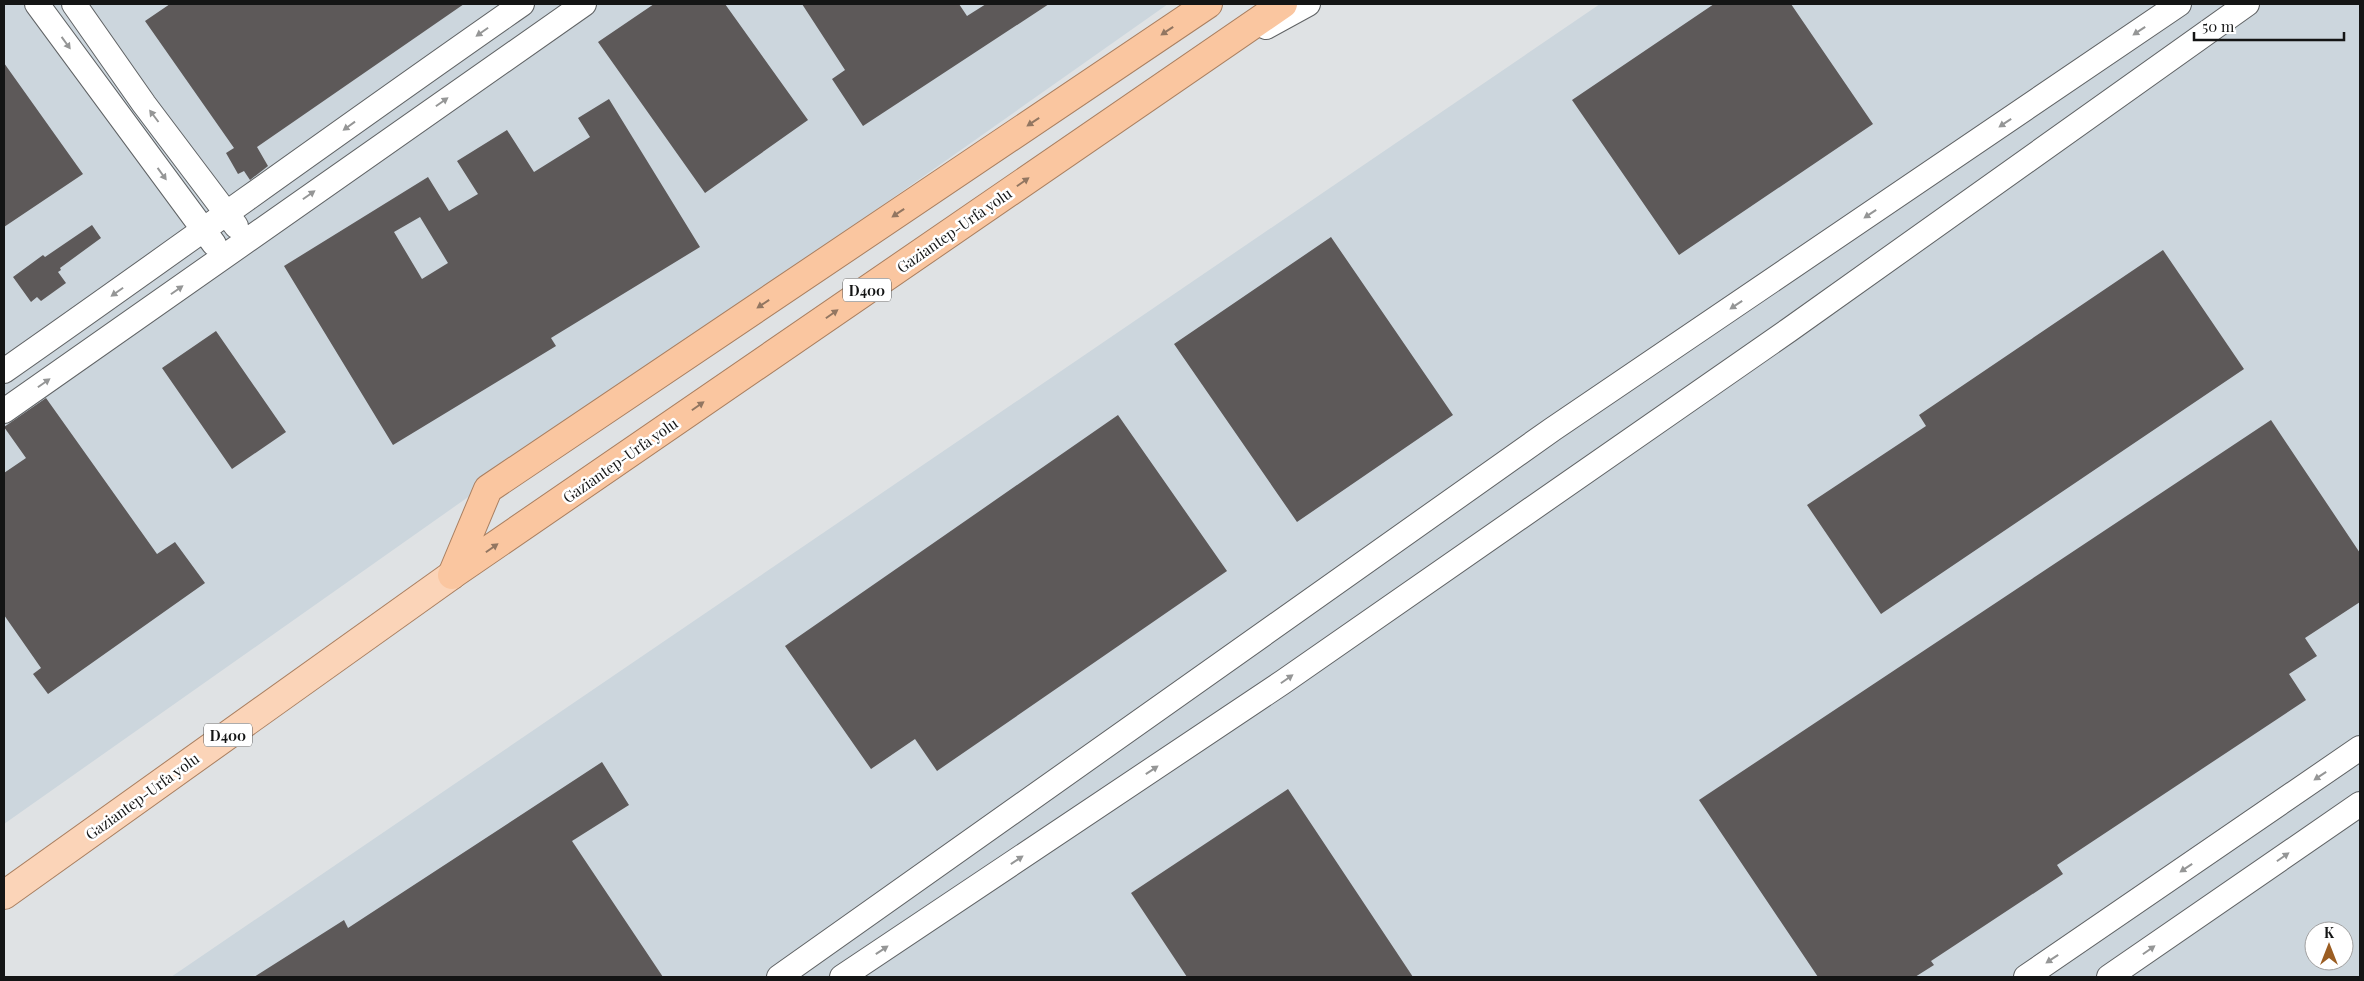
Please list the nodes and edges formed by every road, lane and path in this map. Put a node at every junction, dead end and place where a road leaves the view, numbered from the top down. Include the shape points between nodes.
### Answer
1 (37, 4) edge
2 (74, 4) edge
3 (522, 4) edge
4 (584, 4) edge
5 (1208, 4) edge
6 (1283, 4) edge
7 (1308, 4) edge
8 (2179, 4) edge
9 (2247, 4) edge
10 (1184, 72) junction
11 (226, 215) junction
12 (204, 232) junction
13 (246, 239) junction
14 (224, 256) junction
15 (4, 371) edge
16 (4, 411) edge
17 (452, 575) junction
18 (2360, 748) edge
19 (2360, 804) edge
20 (4, 895) edge
21 (779, 977) edge
22 (842, 977) edge
23 (2026, 977) edge
24 (2109, 977) edge

1 -> 12 street
11 -> 2 street
3 -> 11 street
13 -> 4 street
5 -> 17 highway via 488,489
6 - 10 highway, Gaziantep-Urfa yolu / D400
7 - 10 street
8 -> 21 street via 1554,429
22 -> 9 street via 1283,682 1781,335
17 -> 10 highway, Gaziantep-Urfa yolu / D400
11 - 12 street
11 - 13 street
12 - 14 street
12 -> 15 street
13 - 14 street
16 -> 14 street
17 - 20 main road, Gaziantep-Urfa yolu / D400
18 -> 23 street
24 -> 19 street

